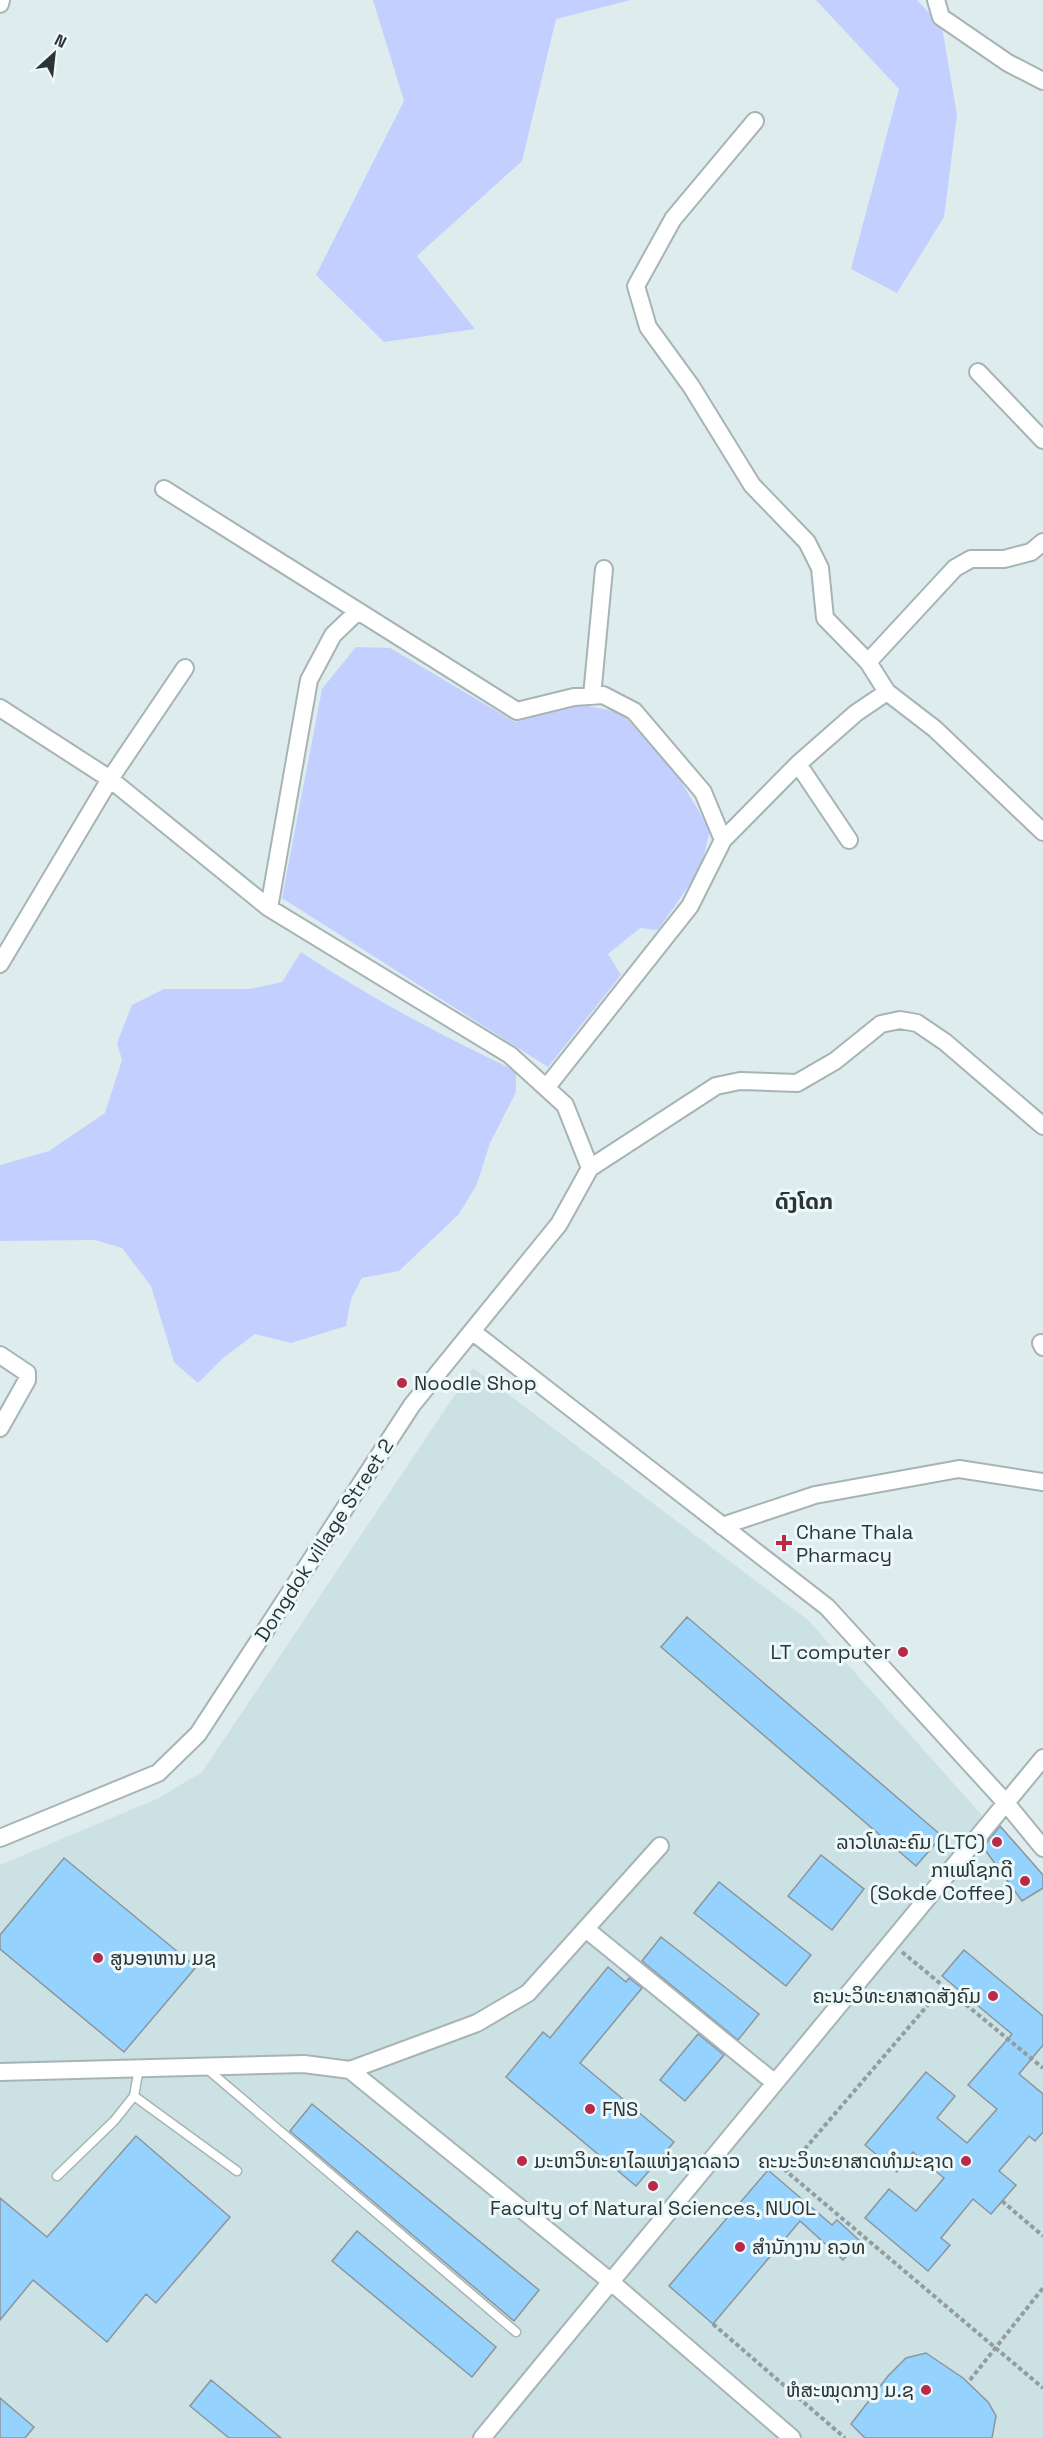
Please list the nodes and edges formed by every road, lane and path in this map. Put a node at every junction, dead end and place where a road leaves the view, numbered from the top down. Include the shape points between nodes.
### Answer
1 (936, 0) edge
2 (1043, 81) edge
3 (755, 121) dead end
4 (978, 372) dead end
5 (1043, 440) edge
6 (164, 489) dead end
7 (1043, 542) edge
8 (604, 569) dead end
9 (358, 611) junction
10 (868, 662) junction
11 (185, 668) dead end
12 (887, 692) junction
13 (592, 696) junction
14 (0, 708) edge
15 (798, 764) junction
16 (110, 779) junction
17 (1043, 832) edge
18 (723, 840) junction
19 (849, 840) dead end
20 (269, 908) junction
21 (0, 964) edge
22 (546, 1088) junction
23 (1043, 1126) edge
24 (590, 1168) junction
25 (472, 1332) junction
26 (0, 1355) edge
27 (0, 1428) edge
28 (1043, 1482) edge
29 (722, 1526) junction
30 (1043, 1758) edge
31 (1006, 1803) junction
32 (0, 1839) edge
33 (660, 1846) dead end
34 (1043, 1848) edge
35 (586, 1930) junction
36 (890, 1942) junction
37 (944, 1986) junction
38 (203, 2066) junction
39 (139, 2068) junction
40 (1043, 2068) edge
41 (350, 2070) junction
42 (0, 2072) edge
43 (775, 2083) junction
44 (134, 2096) junction
45 (237, 2171) dead end
46 (57, 2176) dead end
47 (1002, 2201) dead end
48 (1043, 2236) edge
49 (610, 2281) junction
50 (1043, 2288) edge
51 (713, 2324) dead end
52 (516, 2332) dead end
53 (996, 2346) junction
54 (970, 2380) dead end
55 (1043, 2388) edge
56 (482, 2438) edge
57 (792, 2438) edge
58 (845, 2438) edge

1 - 2 street via 941,17 1008,63
3 - 10 street via 673,219 636,286 648,327 691,386 752,484 807,542 820,568 825,618
4 - 5 street
6 - 9 street
7 - 10 street via 1031,552 1004,559 971,559 954,568
8 - 13 street
9 - 13 street via 517,711
9 - 20 street via 333,635 309,680
10 - 12 street
11 - 16 street
12 - 15 street via 856,713
12 - 17 street via 935,729
13 - 18 street via 603,695 634,711 703,792
14 - 16 street
15 - 18 street
15 - 19 street
16 - 20 street
16 - 21 street
18 - 22 street via 690,906
20 - 22 street via 510,1054
22 - 24 street via 565,1105
23 - 24 street via 945,1042 917,1023 900,1020 881,1024 835,1061 797,1083 740,1081 716,1086
24 - 25 street, Dongdok village Street 2 via 559,1224
25 - 29 street
25 - 32 street, Dongdok village Street 2 via 412,1405 198,1734 158,1773
26 - 27 street via 22,1367 27,1380
28 - 29 street via 958,1468 815,1495
29 - 31 street via 827,1607
30 - 31 street
31 - 34 street
31 - 36 street
33 - 35 street
35 - 41 street via 528,1993 487,2017
35 - 43 street
36 - 37 path
36 - 43 street
37 - 40 path
37 - 53 path via 786,2170
38 - 39 street
38 - 41 street via 304,2064
38 - 52 lane
39 - 42 street
39 - 44 lane
41 - 49 street
43 - 49 street
44 - 45 lane
44 - 46 lane
47 - 48 path
49 - 56 street
49 - 57 street
50 - 53 path
51 - 58 path
53 - 54 path
53 - 55 path

